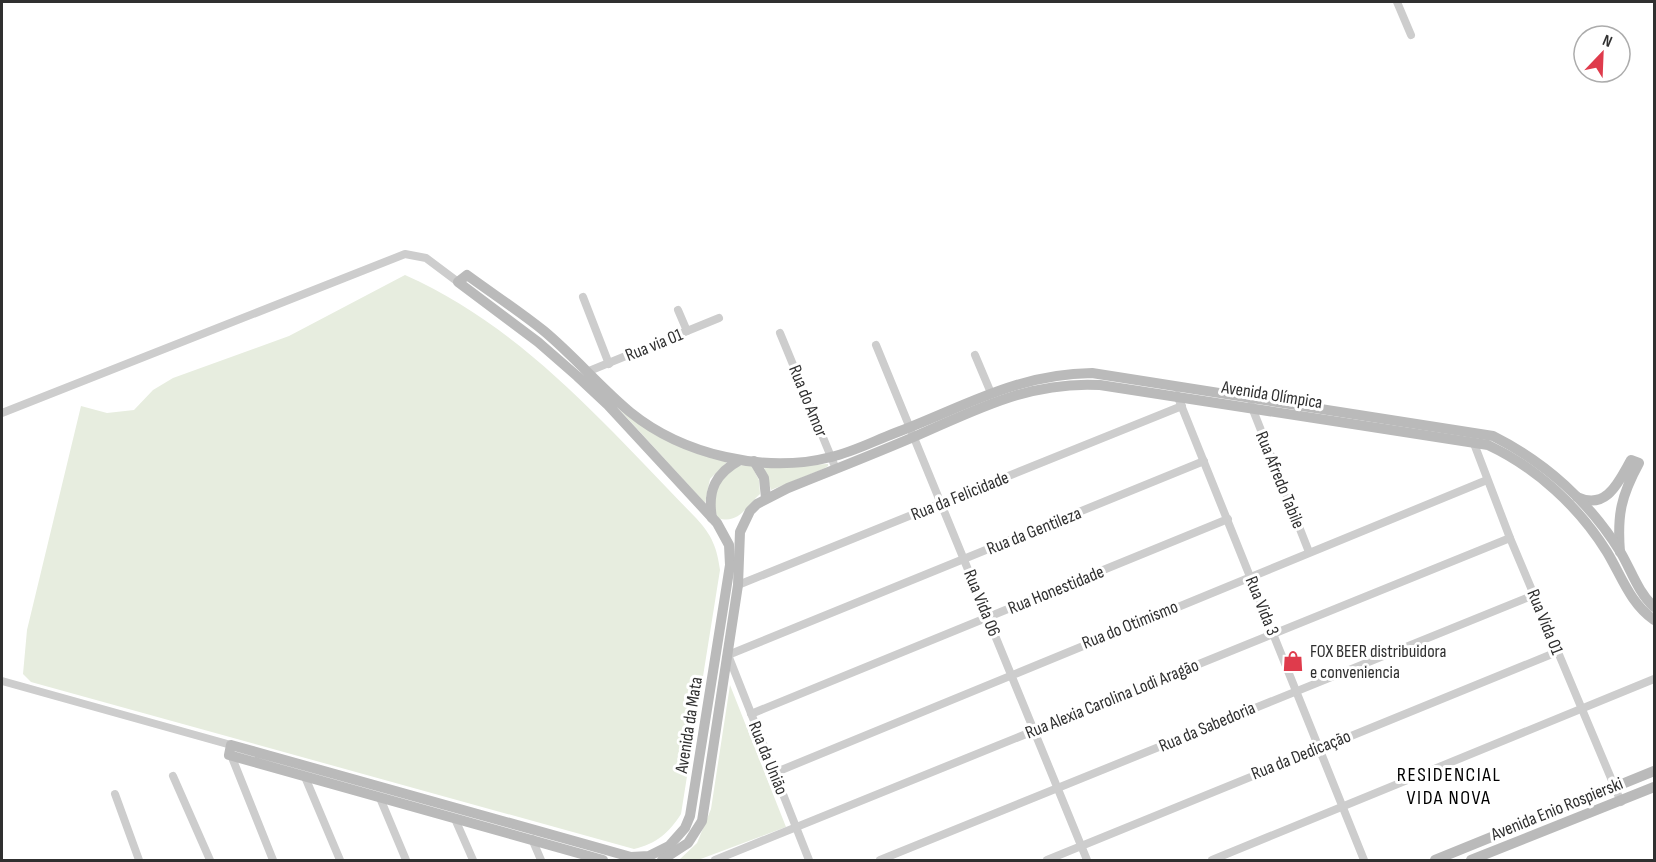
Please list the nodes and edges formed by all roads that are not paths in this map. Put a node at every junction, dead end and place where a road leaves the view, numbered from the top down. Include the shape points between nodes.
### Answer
1 (1397, 2) edge
2 (1411, 35) dead end
3 (459, 282) junction
4 (583, 297) dead end
5 (678, 310) dead end
6 (719, 318) dead end
7 (687, 331) junction
8 (780, 333) dead end
9 (876, 345) dead end
10 (975, 355) dead end
11 (609, 364) junction
12 (589, 372) junction
13 (1173, 385) junction
14 (991, 393) junction
15 (1249, 397) junction
16 (1180, 402) junction
17 (1252, 409) junction
18 (2, 412) edge
19 (912, 432) junction
20 (1473, 441) junction
21 (831, 457) junction
22 (740, 460) junction
23 (754, 461) junction
24 (1204, 461) junction
25 (836, 469) junction
26 (1487, 480) junction
27 (1576, 497) junction
28 (765, 498) junction
29 (942, 504) junction
30 (1228, 519) junction
31 (714, 520) junction
32 (743, 522) junction
33 (1510, 538) junction
34 (1309, 552) junction
35 (1620, 552) junction
36 (964, 559) junction
37 (1251, 576) junction
38 (738, 585) junction
39 (1534, 595) junction
40 (1654, 607) edge
41 (988, 617) junction
42 (1654, 620) edge
43 (1273, 633) junction
44 (1557, 652) junction
45 (730, 654) junction
46 (1010, 674) junction
47 (1654, 679) edge
48 (2, 681) edge
49 (1295, 690) junction
50 (1581, 710) junction
51 (750, 714) junction
52 (1035, 731) junction
53 (1317, 748) junction
54 (231, 750) junction
55 (1654, 771) edge
56 (774, 773) junction
57 (173, 776) dead end
58 (305, 777) junction
59 (1614, 787) junction
60 (1654, 787) edge
61 (1057, 789) junction
62 (115, 794) dead end
63 (380, 798) junction
64 (1621, 802) junction
65 (1344, 807) junction
66 (455, 819) junction
67 (796, 828) junction
68 (529, 829) junction
69 (533, 841) junction
70 (1081, 847) junction
71 (1473, 860) edge
72 (139, 861) edge
73 (210, 861) edge
74 (273, 861) edge
75 (340, 861) edge
76 (406, 861) edge
77 (473, 861) edge
78 (541, 861) edge
79 (603, 861) edge
80 (662, 861) edge
81 (715, 861) edge
82 (809, 861) edge
83 (880, 861) edge
84 (1047, 861) edge
85 (1087, 861) edge
86 (1212, 861) edge
87 (1364, 861) edge
88 (1435, 861) edge

1 - 2 street
3 - 12 street via 467,275 544,331
3 - 18 street via 426,258 405,254
3 - 31 street, Avenida da Mata via 577,376
4 - 11 street
5 - 7 street
6 - 7 street, Rua via 01
7 - 11 street, Rua via 01
8 - 21 street, Rua do Amor
9 - 19 street, Rua Vida 06
10 - 14 street
11 - 12 street, Rua via 01
12 - 22 street via 629,411 653,428 703,450
13 - 14 street, Avenida Olímpica via 1067,373 1031,379
13 - 15 street, Avenida Olímpica
13 - 16 street, Rua Vida 3
14 - 19 street, Avenida Olímpica
15 - 17 street, Rua Afredo Tabile
15 - 27 street, Avenida Olímpica via 1493,436 1531,456
16 - 17 street, Avenida Olímpica
16 - 19 street, Avenida Olímpica via 1100,385 1053,385
16 - 24 street, Rua Vida 3
16 - 29 street, Rua da Felicidade
17 - 20 street, Avenida Olímpica
17 - 34 street, Rua Afredo Tabile
19 - 21 street, Avenida Olímpica
19 - 25 street, Avenida Olímpica
19 - 29 street, Rua Vida 06
20 - 26 street, Rua Vida 01
20 - 42 street, Avenida Olímpica via 1501,452 1554,489 1594,532 1629,594
21 - 23 street, Avenida Olímpica
21 - 25 street, Rua do Amor
22 - 23 street
22 - 31 street via 722,471 713,484 710,498
23 - 28 street via 764,478
24 - 30 street, Rua Vida 3
24 - 36 street, Rua da Gentileza
25 - 28 street, Avenida Olímpica
26 - 33 street, Rua Vida 01
26 - 34 street, Rua do Otimismo
27 - 35 street, Avenida Olímpica
27 - 35 street, Avenida Olímpica via 1598,499 1612,493 1635,461 1619,508
28 - 32 street
29 - 36 street, Rua Vida 06
29 - 38 street, Rua da Felicidade
30 - 37 street, Rua Vida 3
30 - 41 street, Rua Honestidade
31 - 32 street via 725,526
31 - 68 street, Avenida da Mata via 729,545 729,571 698,776 685,828 669,846 639,858
32 - 38 street, Avenida da Mata
33 - 39 street, Rua Vida 01
33 - 43 street, Rua Alexia Carolina Lodi Aragão
34 - 37 street, Rua do Otimismo
35 - 40 street, Avenida Olímpica via 1635,583
36 - 41 street, Rua Vida 06
36 - 45 street, Rua da Gentileza
37 - 43 street, Rua Vida 3
37 - 46 street, Rua do Otimismo
38 - 45 street, Avenida da Mata
39 - 44 street, Rua Vida 01
39 - 49 street, Rua da Sabedoria
41 - 46 street, Rua Vida 06
41 - 51 street, Rua Honestidade
43 - 49 street, Rua Vida 3
43 - 52 street, Rua Alexia Carolina Lodi Aragão
44 - 50 street, Rua Vida 01
44 - 53 street, Rua da Dedicação
45 - 51 street, Rua da União
45 - 80 street, Avenida da Mata via 702,821 688,843
46 - 52 street, Rua Vida 06
46 - 56 street, Rua do Otimismo
47 - 50 street
48 - 54 street
49 - 53 street, Rua Vida 3
49 - 61 street, Rua da Sabedoria
50 - 59 street, Rua Vida 01
50 - 65 street
51 - 56 street, Rua da União
52 - 61 street, Rua Vida 06
52 - 67 street, Rua Alexia Carolina Lodi Aragão
53 - 65 street, Rua Vida 3
53 - 70 street, Rua da Dedicação
54 - 58 street
54 - 68 street, Avenida da Mata
54 - 74 street
55 - 59 street, Avenida Enio Rospierski
56 - 67 street, Rua da União
57 - 73 street
58 - 63 street
58 - 75 street
59 - 64 street, Rua Vida 01
59 - 88 street, Avenida Enio Rospierski
60 - 64 street, Avenida Enio Rospierski
61 - 70 street, Rua Vida 06
61 - 83 street, Rua da Sabedoria
62 - 72 street
63 - 66 street
63 - 76 street
64 - 71 street, Avenida Enio Rospierski
65 - 86 street
65 - 87 street, Rua Vida 3
66 - 69 street
66 - 77 street
67 - 81 street, Rua Alexia Carolina Lodi Aragão
67 - 82 street, Rua da União
68 - 69 street
69 - 78 street
69 - 79 street
70 - 84 street, Rua da Dedicação
70 - 85 street, Rua Vida 06

